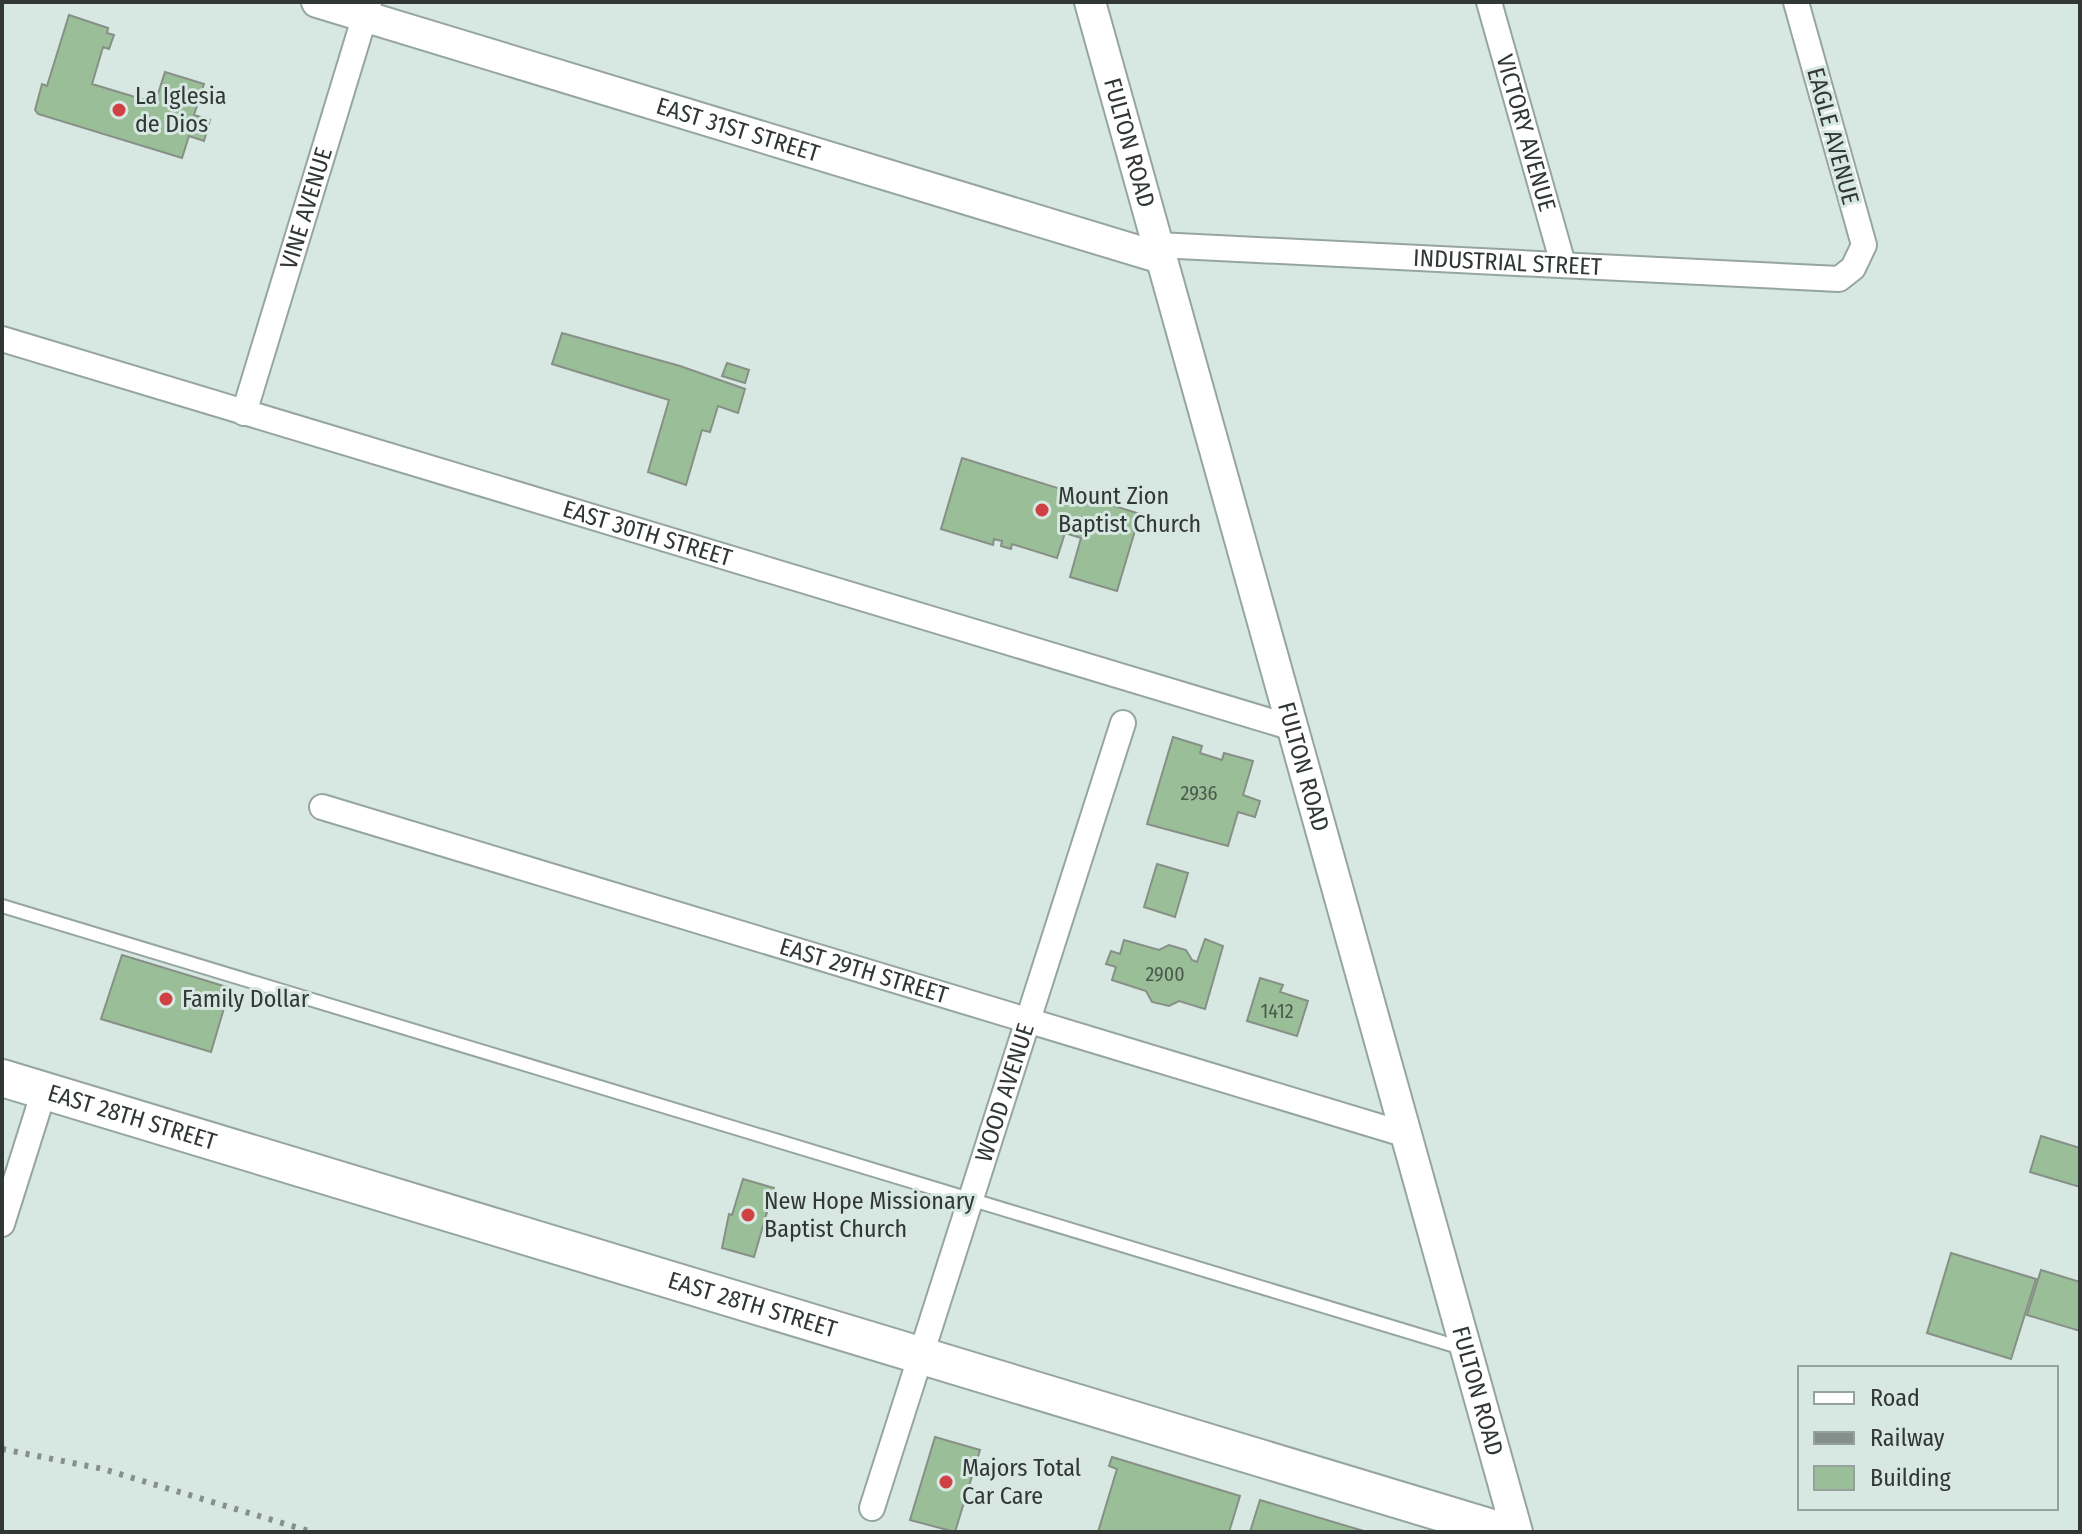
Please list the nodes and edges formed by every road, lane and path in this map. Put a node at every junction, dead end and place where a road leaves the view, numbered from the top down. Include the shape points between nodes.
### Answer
1 (317, 2) edge
2 (1090, 2) edge
3 (1489, 2) edge
4 (1796, 2) edge
5 (367, 9) edge
6 (1159, 251) junction
7 (1563, 264) junction
8 (1853, 268) joint
9 (2, 339) edge
10 (244, 413) junction
11 (1123, 723) dead end
12 (1293, 728) junction
13 (322, 807) dead end
14 (2, 906) edge
15 (1028, 1021) junction
16 (2, 1078) edge
17 (44, 1091) junction
18 (1407, 1135) junction
19 (972, 1199) junction
20 (2, 1224) edge
21 (1467, 1350) junction
22 (921, 1356) junction
23 (872, 1508) dead end
24 (1505, 1532) edge
25 (1517, 1532) edge

1 - 5 street, EAST 31ST STREET
2 - 6 street, FULTON ROAD
3 - 7 street, VICTORY AVENUE
4 - 8 street, EAGLE AVENUE via 1864,245
5 - 6 street, EAST 31ST STREET
5 - 10 street, VINE AVENUE
6 - 7 street, INDUSTRIAL STREET
6 - 12 street, FULTON ROAD
7 - 8 street, INDUSTRIAL STREET via 1828,280
9 - 10 street, EAST 30TH STREET
10 - 12 street, EAST 30TH STREET
11 - 15 street, WOOD AVENUE
12 - 18 street, FULTON ROAD
13 - 15 street, EAST 29TH STREET
14 - 19 lane
15 - 18 street, EAST 29TH STREET
15 - 19 street, WOOD AVENUE
16 - 17 main road, EAST 28TH STREET
17 - 20 street
17 - 22 main road, EAST 28TH STREET
18 - 21 street, FULTON ROAD
19 - 21 lane
19 - 22 street, WOOD AVENUE
21 - 25 street, FULTON ROAD
22 - 23 street, WOOD AVENUE
22 - 24 main road, EAST 28TH STREET

